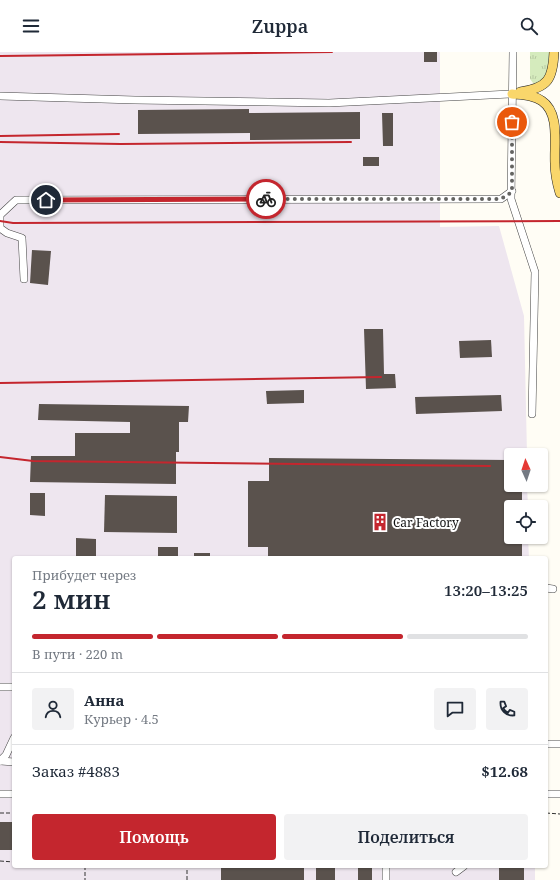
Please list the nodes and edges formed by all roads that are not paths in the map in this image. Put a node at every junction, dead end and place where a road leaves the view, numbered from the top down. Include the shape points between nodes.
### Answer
1 (513, 52) edge
2 (554, 52) edge
3 (512, 94) junction
4 (0, 96) edge
5 (512, 192) junction
6 (560, 193) edge
7 (24, 279) dead end
8 (532, 414) dead end
9 (0, 687) edge
10 (12, 687) edge
11 (12, 742) edge
12 (548, 744) edge
13 (560, 744) edge
14 (0, 761) edge
15 (12, 762) edge
16 (0, 794) edge
17 (12, 794) edge
18 (548, 794) edge
19 (560, 794) edge
20 (386, 868) edge
21 (461, 868) edge
22 (456, 872) dead end
23 (386, 880) edge

1 - 3 street
2 - 3 main road via 553,68 543,85
3 - 4 street via 329,103
3 - 5 street
3 - 6 main road via 535,97 549,108 553,118 555,170
5 - 7 street via 501,199 16,200 0,215 0,228 7,234 22,238
5 - 8 street via 535,272
9 - 10 street
11 - 14 street
12 - 13 street
14 - 15 street
16 - 17 street
18 - 19 street
20 - 23 street
21 - 22 street

